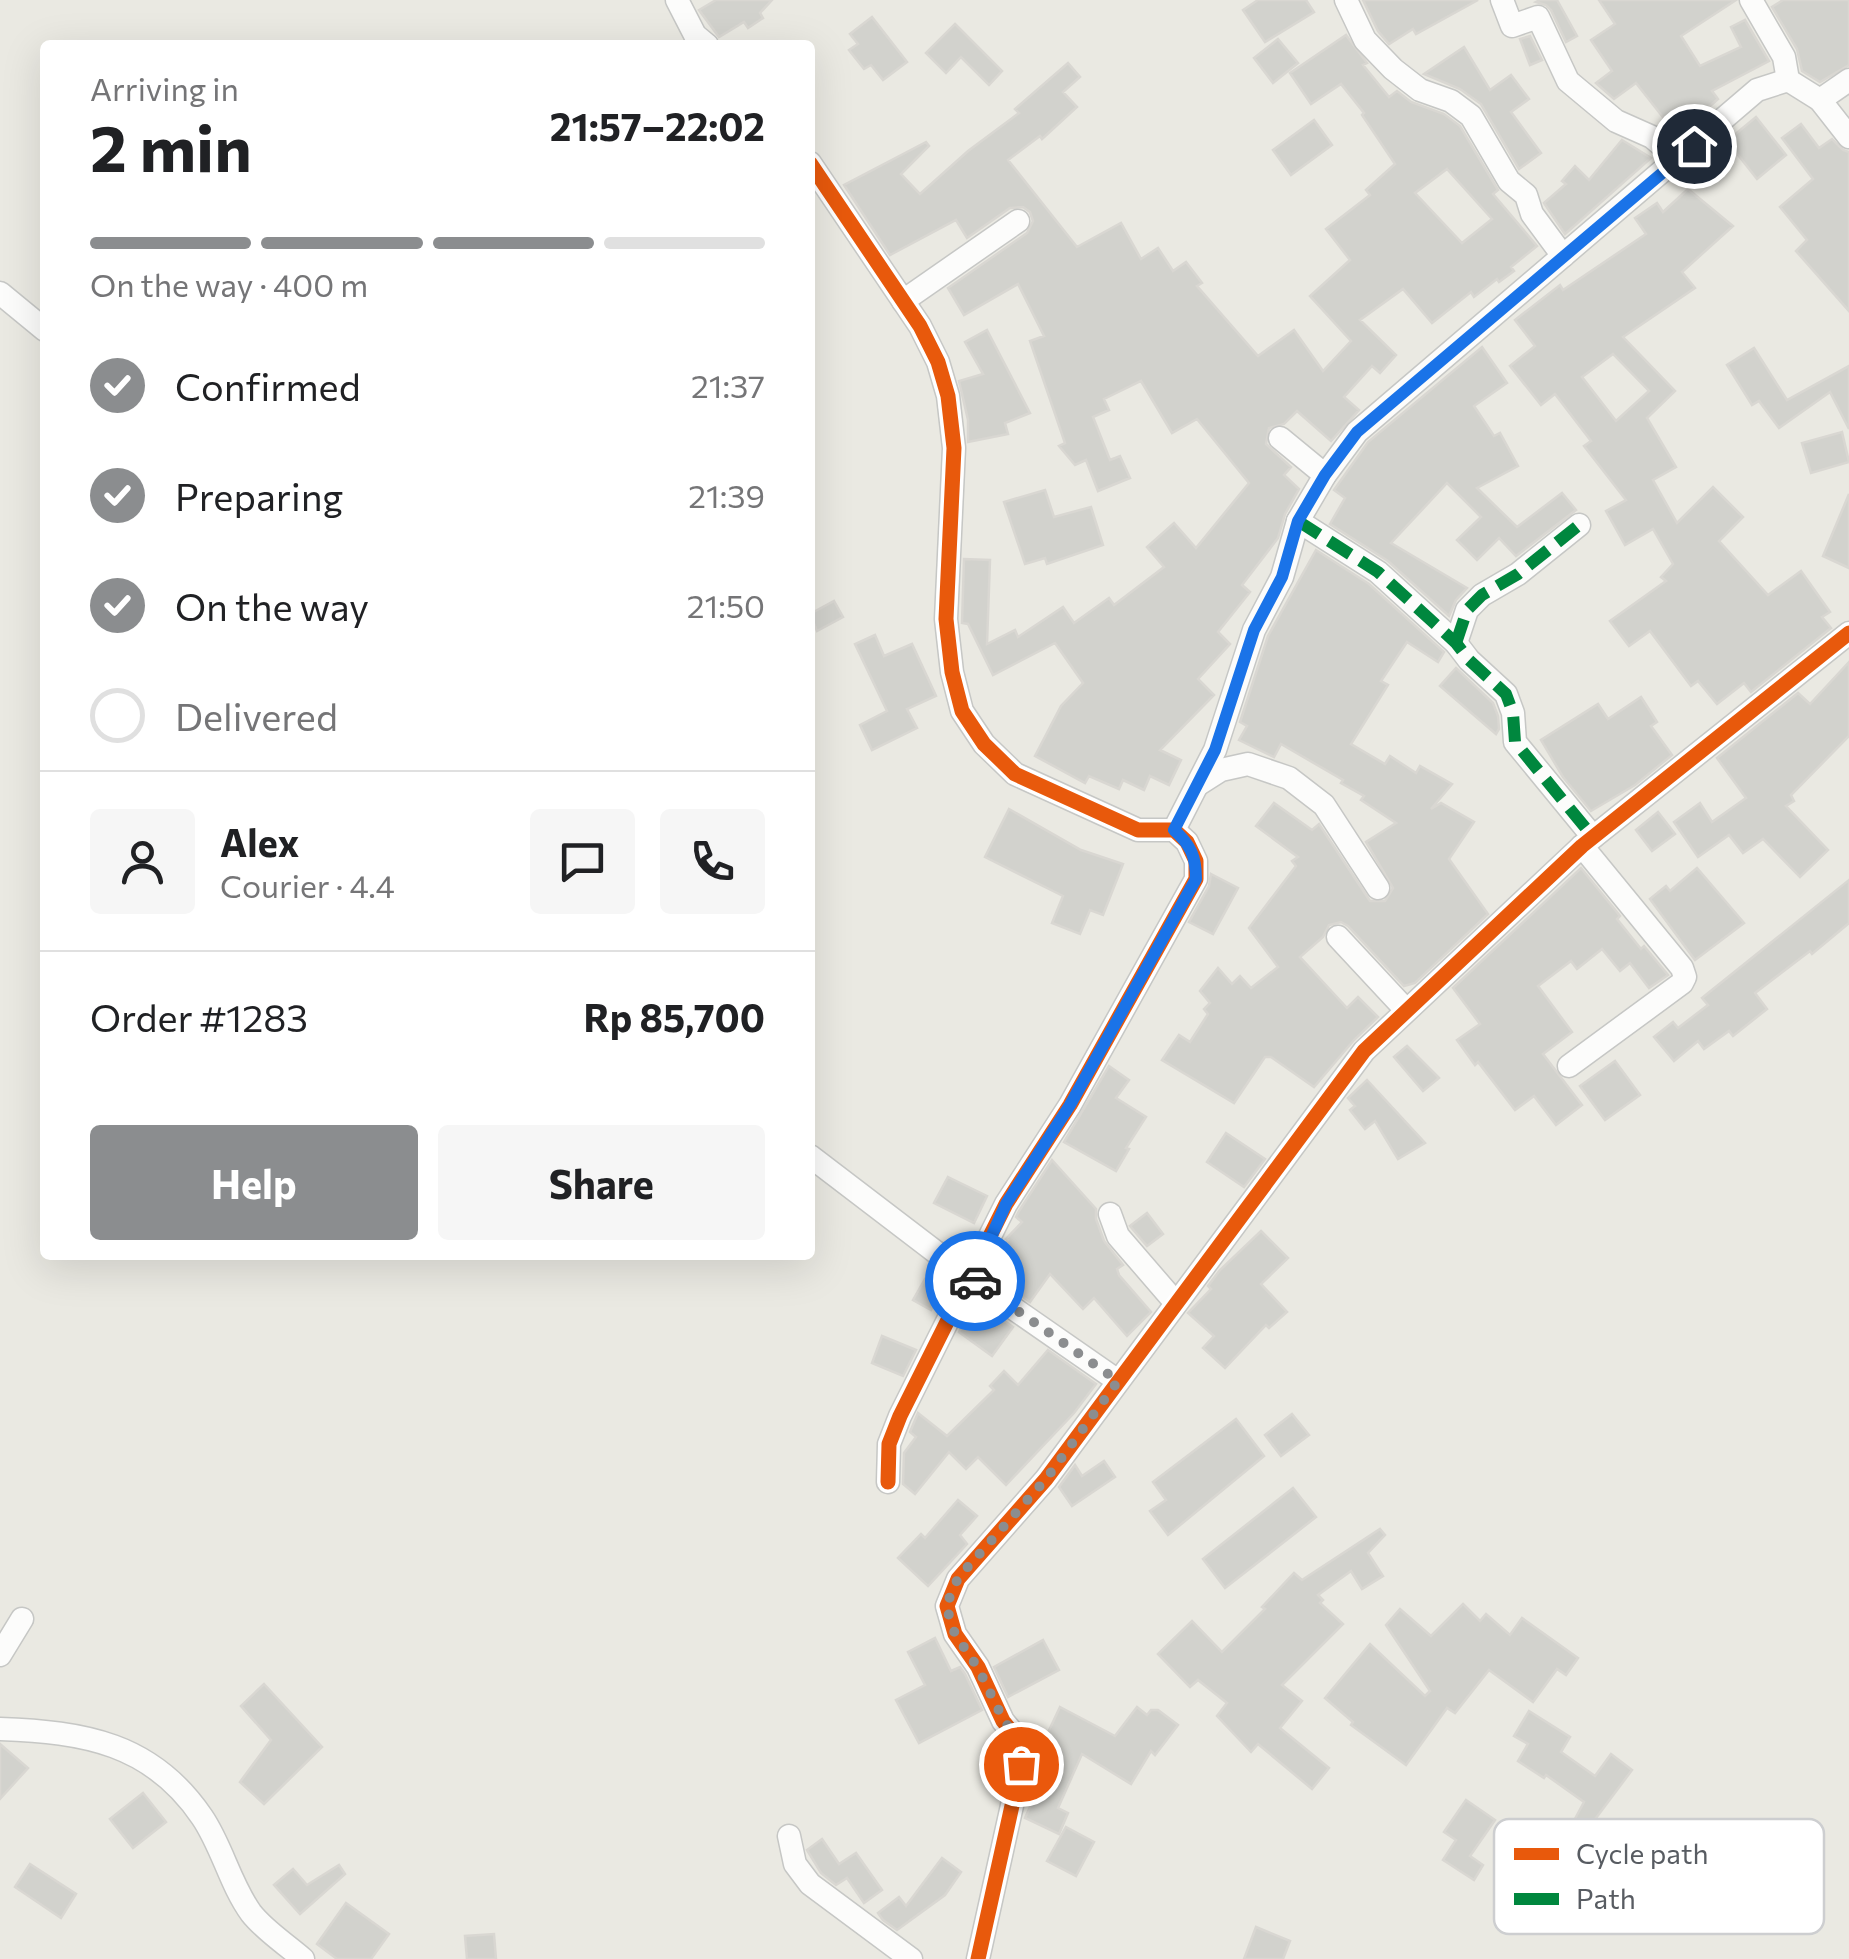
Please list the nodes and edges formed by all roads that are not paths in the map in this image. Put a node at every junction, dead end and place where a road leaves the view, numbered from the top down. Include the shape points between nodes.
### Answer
1 (677, 0) edge
2 (1346, 0) edge
3 (1502, 0) edge
4 (1751, 0) edge
5 (700, 40) edge
6 (1788, 80) junction
7 (1849, 80) edge
8 (1820, 100) junction
9 (1849, 136) edge
10 (1678, 159) junction
11 (815, 170) edge
12 (1018, 221) dead end
13 (1563, 256) junction
14 (0, 293) edge
15 (903, 302) junction
16 (40, 326) edge
17 (1280, 438) dead end
18 (1325, 475) junction
19 (1298, 521) junction
20 (1579, 525) dead end
21 (1849, 633) edge
22 (1456, 643) junction
23 (1193, 794) junction
24 (1174, 830) junction
25 (1588, 842) junction
26 (1378, 888) dead end
27 (1338, 937) dead end
28 (1406, 1010) junction
29 (1569, 1066) dead end
30 (815, 1160) edge
31 (1110, 1214) dead end
32 (972, 1279) junction
33 (1175, 1302) junction
34 (1118, 1381) junction
35 (888, 1482) dead end
36 (22, 1619) dead end
37 (0, 1655) edge
38 (0, 1729) edge
39 (789, 1836) dead end
40 (303, 1959) edge
41 (911, 1959) edge
42 (978, 1959) edge

1 - 5 street
2 - 13 street via 1365,40 1393,69 1471,116
3 - 10 street via 1512,26 1538,17 1568,81 1616,122 1652,137
4 - 6 street via 1784,58
6 - 8 street
6 - 10 street via 1757,90
7 - 8 street
8 - 9 street
10 - 13 street
11 - 15 street
12 - 15 street
13 - 18 street via 1357,432
14 - 16 street
15 - 24 street via 938,362 948,396 954,448 946,619 962,711 1015,774 1138,830
17 - 18 street
18 - 19 street
19 - 22 street via 1378,572
19 - 23 street via 1282,577 1254,630 1215,750
20 - 22 street via 1482,595 1467,610
21 - 25 street
22 - 25 street via 1506,694 1515,742
23 - 24 street
23 - 26 street via 1221,770 1248,764 1289,778 1324,804
24 - 32 street via 1196,861 1196,879 1070,1105 1006,1204
25 - 28 street
25 - 29 street via 1684,977
27 - 28 street
28 - 33 street via 1364,1051
30 - 32 street
31 - 33 street via 1118,1236
32 - 34 street
32 - 35 street via 889,1444
33 - 34 street
34 - 42 street via 1046,1479 958,1578 946,1606 955,1634 1017,1738 1021,1764
36 - 37 street
38 - 40 street via 83,1736 150,1763 203,1818 251,1912
39 - 41 street via 795,1864 810,1884

